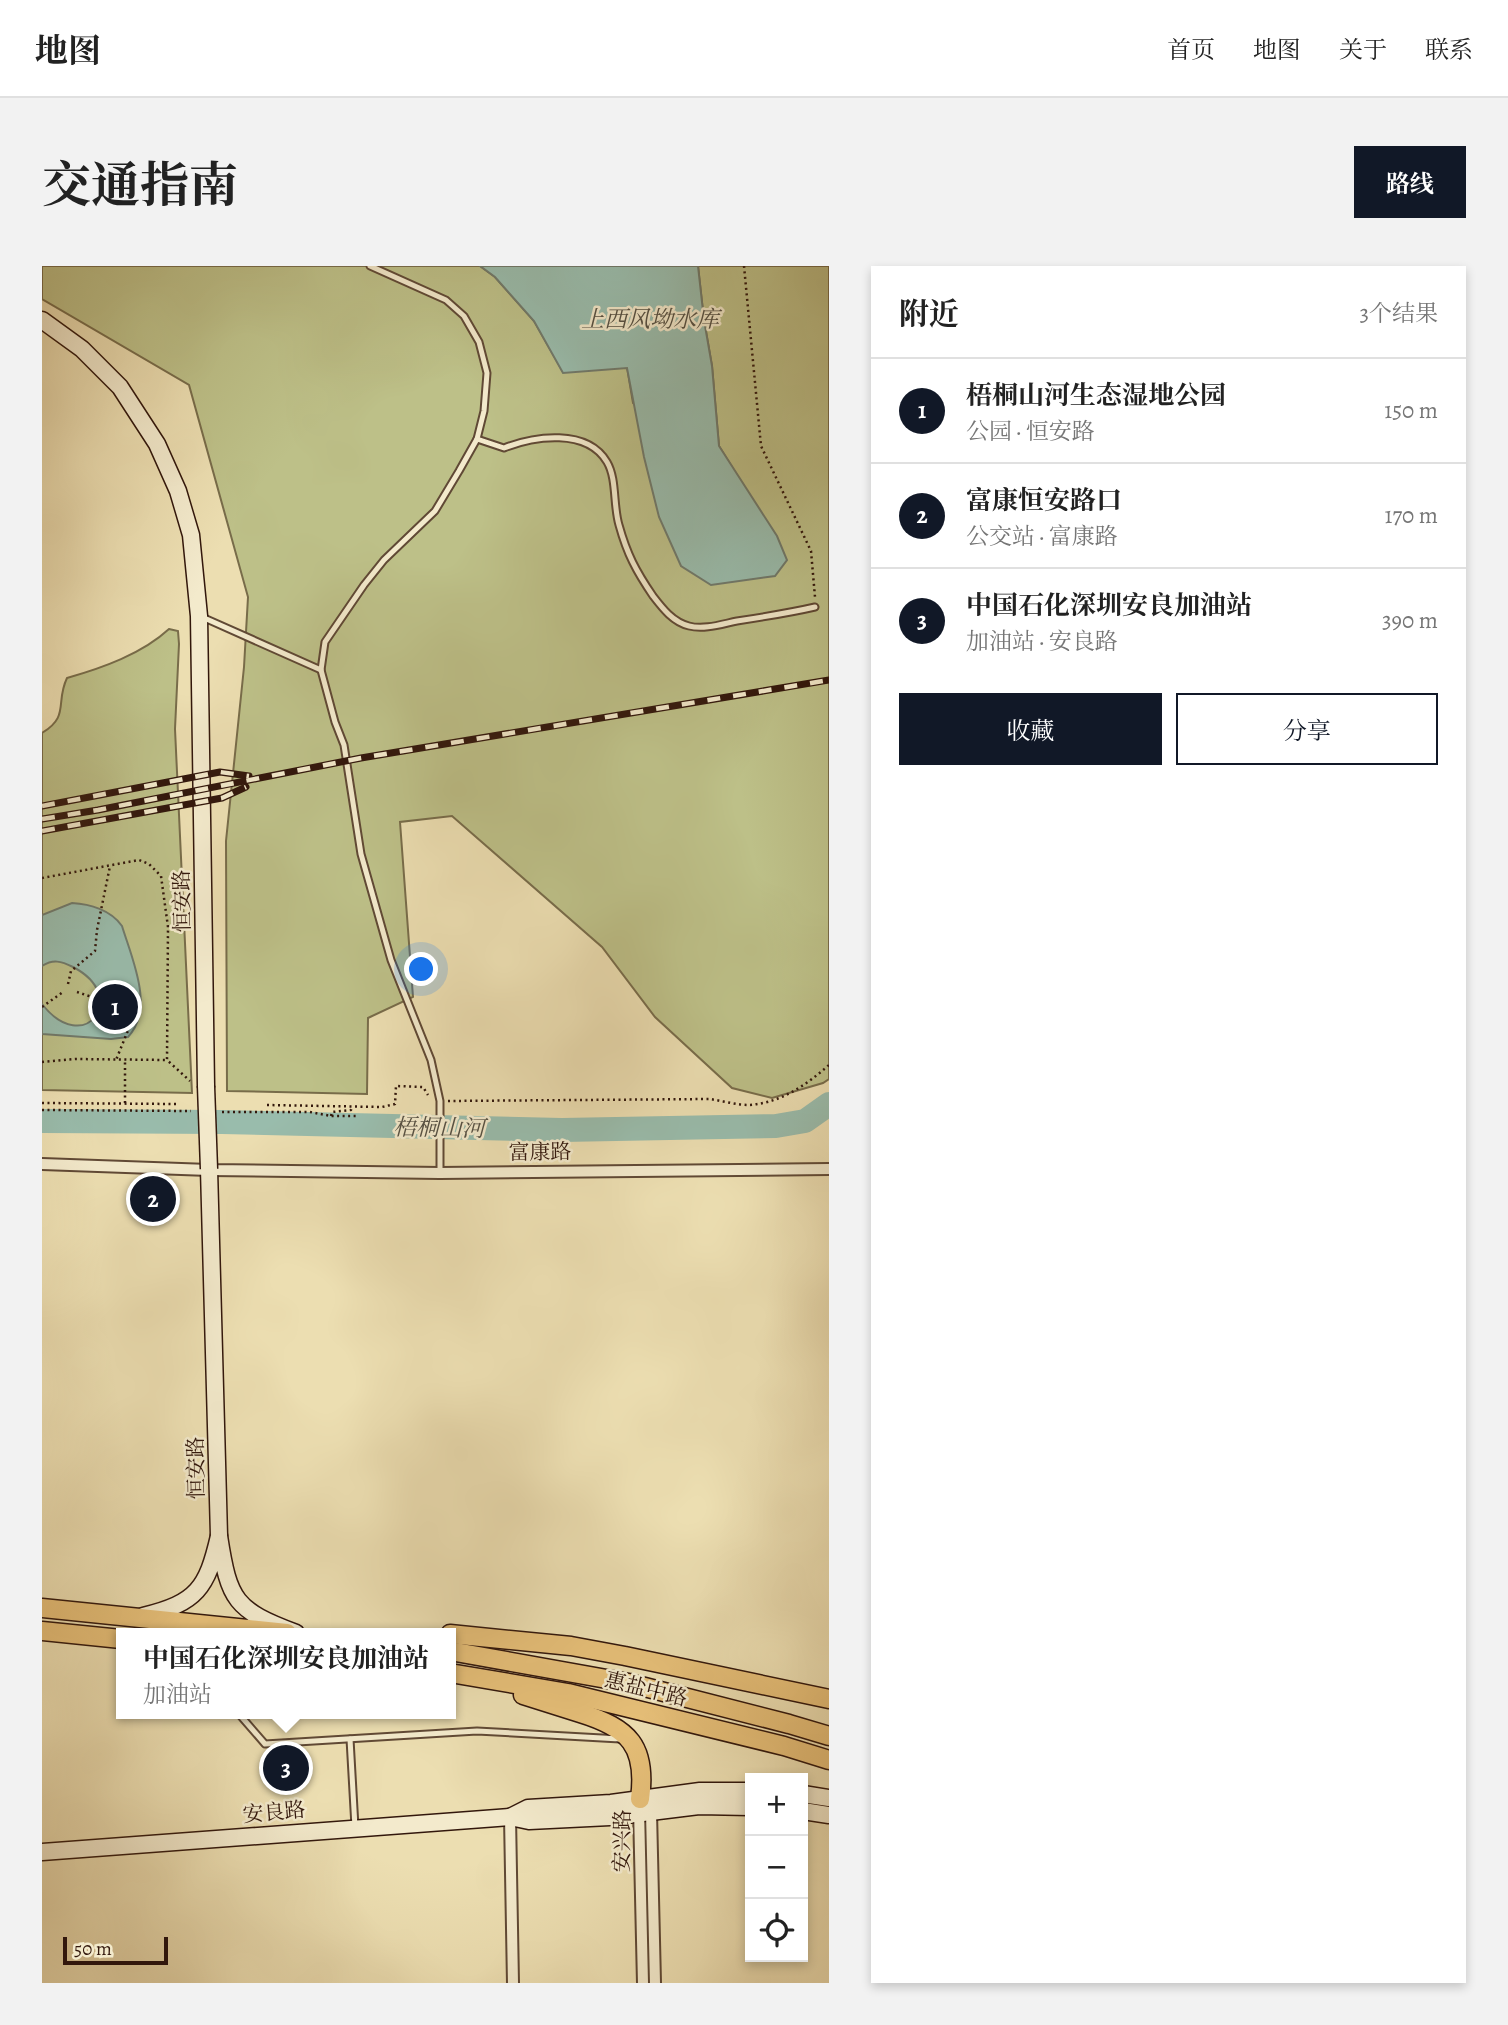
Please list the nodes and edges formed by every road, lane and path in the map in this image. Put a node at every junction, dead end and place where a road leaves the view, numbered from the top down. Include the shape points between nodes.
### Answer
1 (370, 266) edge
2 (744, 266) edge
3 (42, 320) edge
4 (477, 439) junction
5 (816, 607) joint
6 (199, 616) junction
7 (321, 670) junction
8 (110, 866) junction
9 (42, 878) edge
10 (68, 984) dead end
11 (63, 992) dead end
12 (77, 992) dead end
13 (42, 1007) edge
14 (116, 1060) junction
15 (167, 1060) junction
16 (125, 1061) junction
17 (42, 1062) edge
18 (829, 1065) edge
19 (206, 1086) junction
20 (423, 1087) dead end
21 (440, 1101) junction
22 (42, 1102) edge
23 (125, 1104) junction
24 (147, 1104) junction
25 (176, 1104) dead end
26 (267, 1105) dead end
27 (351, 1107) junction
28 (150, 1109) dead end
29 (331, 1116) dead end
30 (42, 1164) edge
31 (439, 1167) junction
32 (209, 1169) junction
33 (829, 1169) edge
34 (219, 1536) junction
35 (42, 1608) edge
36 (134, 1618) junction
37 (236, 1628) edge
38 (283, 1628) edge
39 (42, 1631) edge
40 (456, 1635) edge
41 (116, 1638) edge
42 (456, 1652) edge
43 (456, 1674) edge
44 (456, 1674) edge
45 (829, 1699) edge
46 (243, 1719) edge
47 (829, 1736) edge
48 (350, 1739) junction
49 (631, 1739) junction
50 (829, 1760) edge
51 (745, 1791) edge
52 (808, 1795) edge
53 (829, 1798) edge
54 (745, 1807) edge
55 (643, 1808) junction
56 (808, 1812) edge
57 (829, 1815) edge
58 (510, 1817) junction
59 (355, 1827) junction
60 (42, 1852) edge
61 (513, 1983) edge
62 (643, 1983) edge
63 (655, 1983) edge

1 - 4 lane via 446,300 464,316 480,342 487,373
2 - 5 path via 761,446 811,551
3 - 6 street, 恒安路 via 82,349 120,387 157,444 191,535
4 - 5 lane via 504,448 564,438 598,451 611,474 618,522 633,568 674,621 691,627 711,626
4 - 7 lane via 435,511 384,560 325,642
6 - 7 lane
6 - 19 street, 恒安路
7 - 21 lane via 344,746 361,854 391,960 430,1060
8 - 9 path
8 - 10 path via 95,951 71,971
8 - 15 path via 139,860 161,876 168,927
11 - 13 path
12 - 14 path via 131,1023
14 - 16 path
14 - 17 path
15 - 16 path
15 - 19 path via 196,1086
16 - 23 path
18 - 21 path via 777,1100 748,1105 710,1099
19 - 32 street, 恒安路, bridge
20 - 27 path via 396,1086 395,1104
21 - 31 lane
22 - 23 path
23 - 24 path
24 - 25 path
24 - 28 path
26 - 27 path
27 - 29 path
30 - 32 street, 富康路
31 - 32 street, 富康路
31 - 33 street, 富康路
32 - 34 street, 恒安路
34 - 36 street via 207,1577 193,1595 170,1609
34 - 38 street via 224,1572 237,1600 246,1611
35 - 36 main road
36 - 37 main road
39 - 41 main road
40 - 45 main road via 625,1656
42 - 47 main road, 惠盐中路 via 629,1683
43 - 49 main road via 603,1720
44 - 50 main road, 惠盐中路 via 568,1693
46 - 48 lane via 265,1744
48 - 49 lane via 477,1731
48 - 59 lane
49 - 55 main road via 640,1759
51 - 55 street, 安良路 via 699,1791
52 - 53 street
54 - 55 street, 安良路
55 - 58 street, 安良路 via 611,1803 528,1808
55 - 62 street, 安兴路
55 - 63 street, 安兴路
56 - 57 street
58 - 59 street, 安良路
58 - 61 street
59 - 60 street, 安良路

